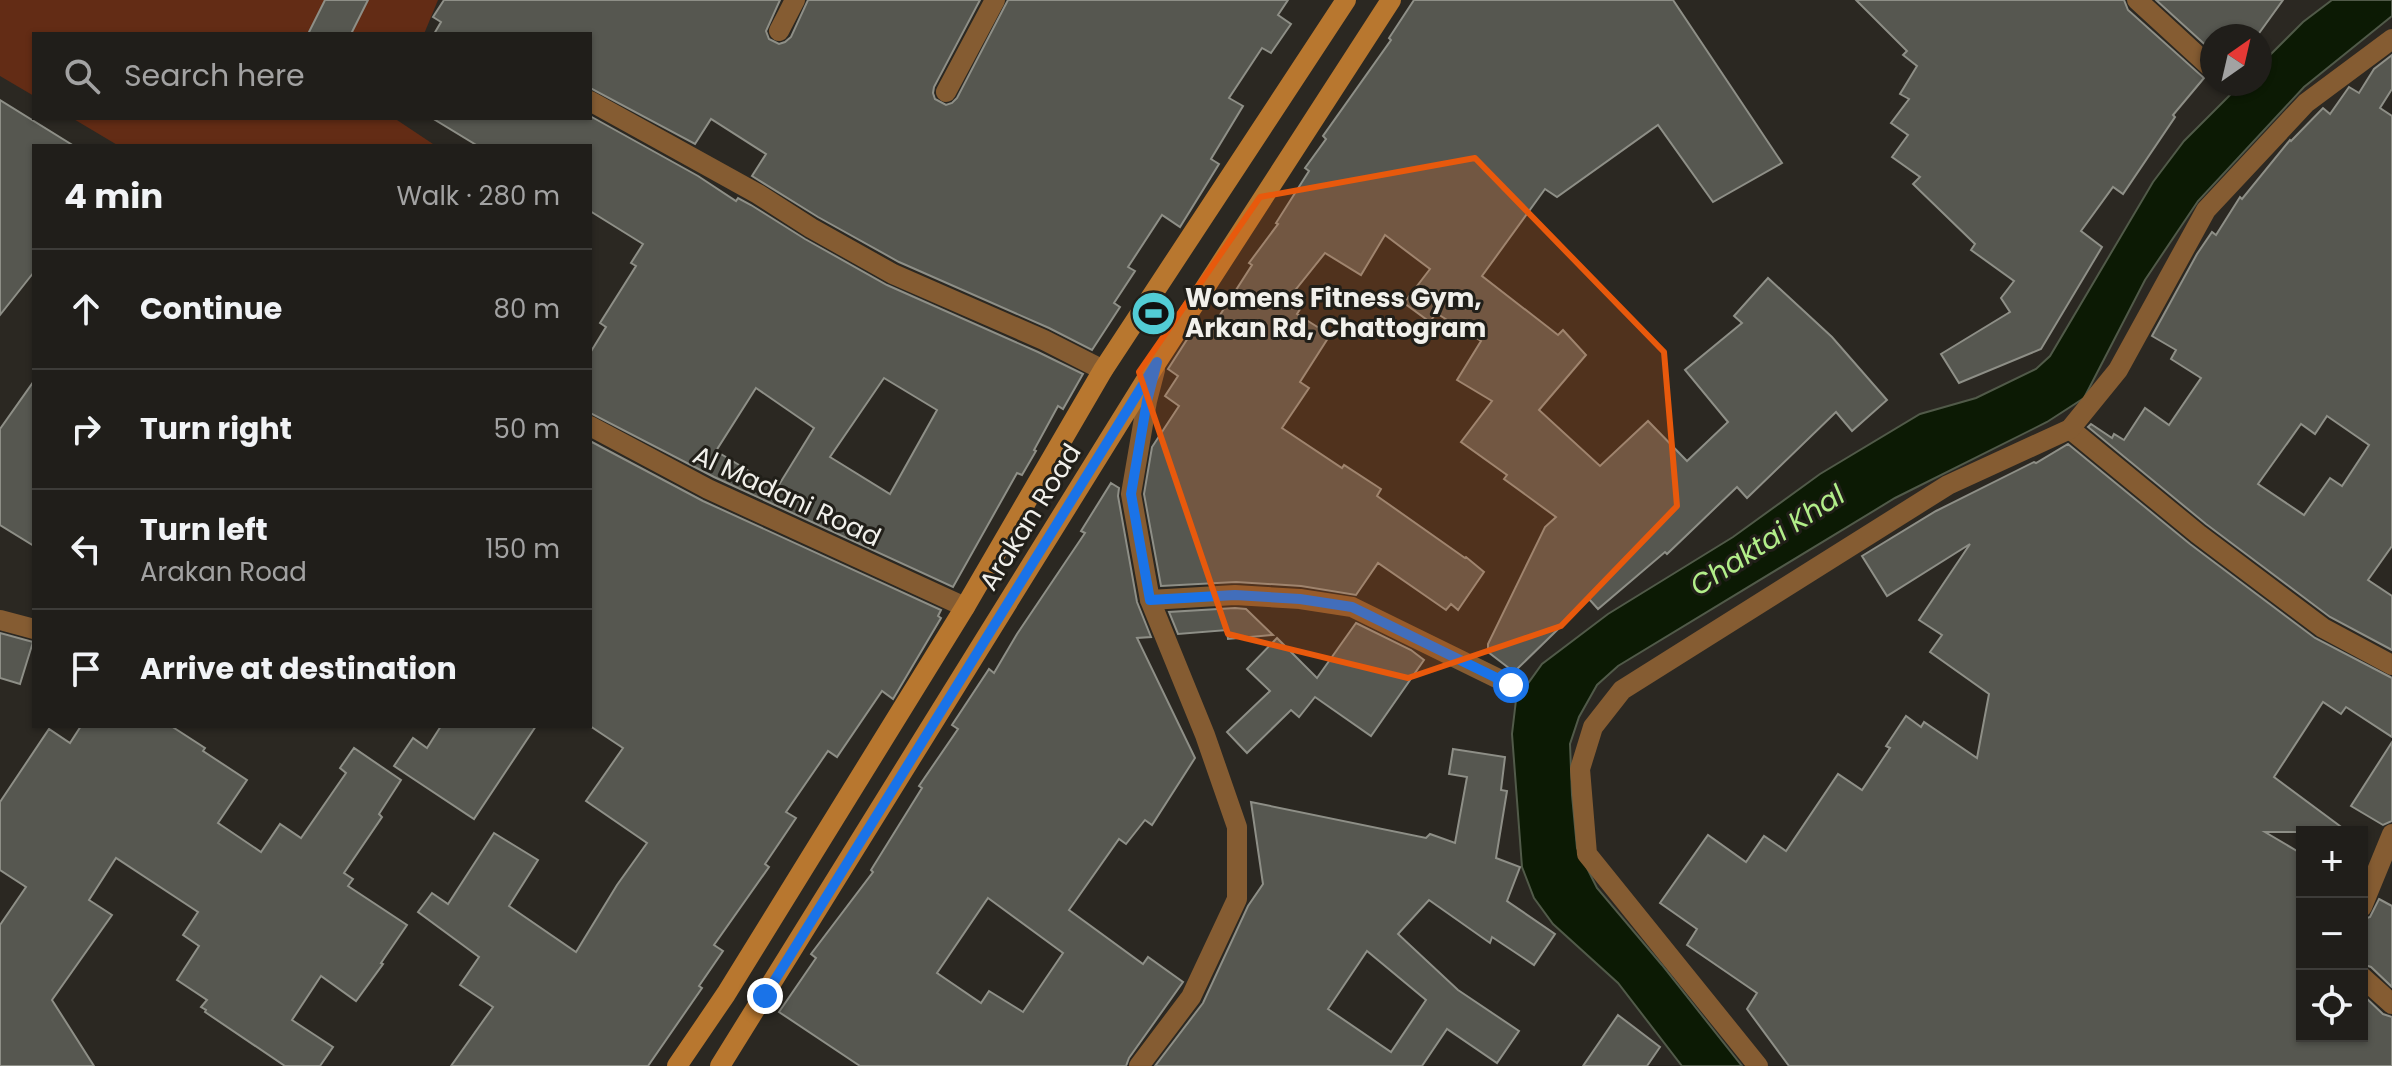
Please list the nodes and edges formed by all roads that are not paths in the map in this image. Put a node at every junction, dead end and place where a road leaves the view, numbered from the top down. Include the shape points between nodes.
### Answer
1 (795, 0) edge
2 (995, 0) edge
3 (1346, 0) edge
4 (1391, 0) edge
5 (2137, 0) edge
6 (779, 31) dead end
7 (2392, 39) edge
8 (2200, 58) edge
9 (946, 92) dead end
10 (592, 102) edge
11 (1157, 362) junction
12 (1103, 370) junction
13 (592, 427) edge
14 (2070, 429) junction
15 (1150, 600) junction
16 (965, 607) junction
17 (0, 620) edge
18 (32, 628) edge
19 (2392, 665) edge
20 (1511, 685) dead end
21 (2392, 834) edge
22 (2366, 898) edge
23 (2368, 982) edge
24 (2392, 1004) edge
25 (677, 1066) edge
26 (720, 1066) edge
27 (1139, 1066) edge
28 (1758, 1066) edge

1 - 6 street
2 - 9 street
3 - 12 main road, Arakan Road
4 - 11 main road, Arakan Road
5 - 8 street
7 - 14 street via 2306,103 2206,210 2118,370
10 - 12 street via 893,274
11 - 15 street via 1131,494
11 - 26 main road, Arakan Road
12 - 16 main road, Arakan Road
13 - 16 street, Al Madani Road via 708,489
14 - 19 street via 2323,628
14 - 28 street via 1948,485 1622,690 1593,727 1580,769 1587,854
15 - 20 street via 1235,595 1352,607
15 - 27 street via 1237,827 1237,899 1191,997
16 - 25 main road, Arakan Road
17 - 18 street
21 - 22 street
23 - 24 street

